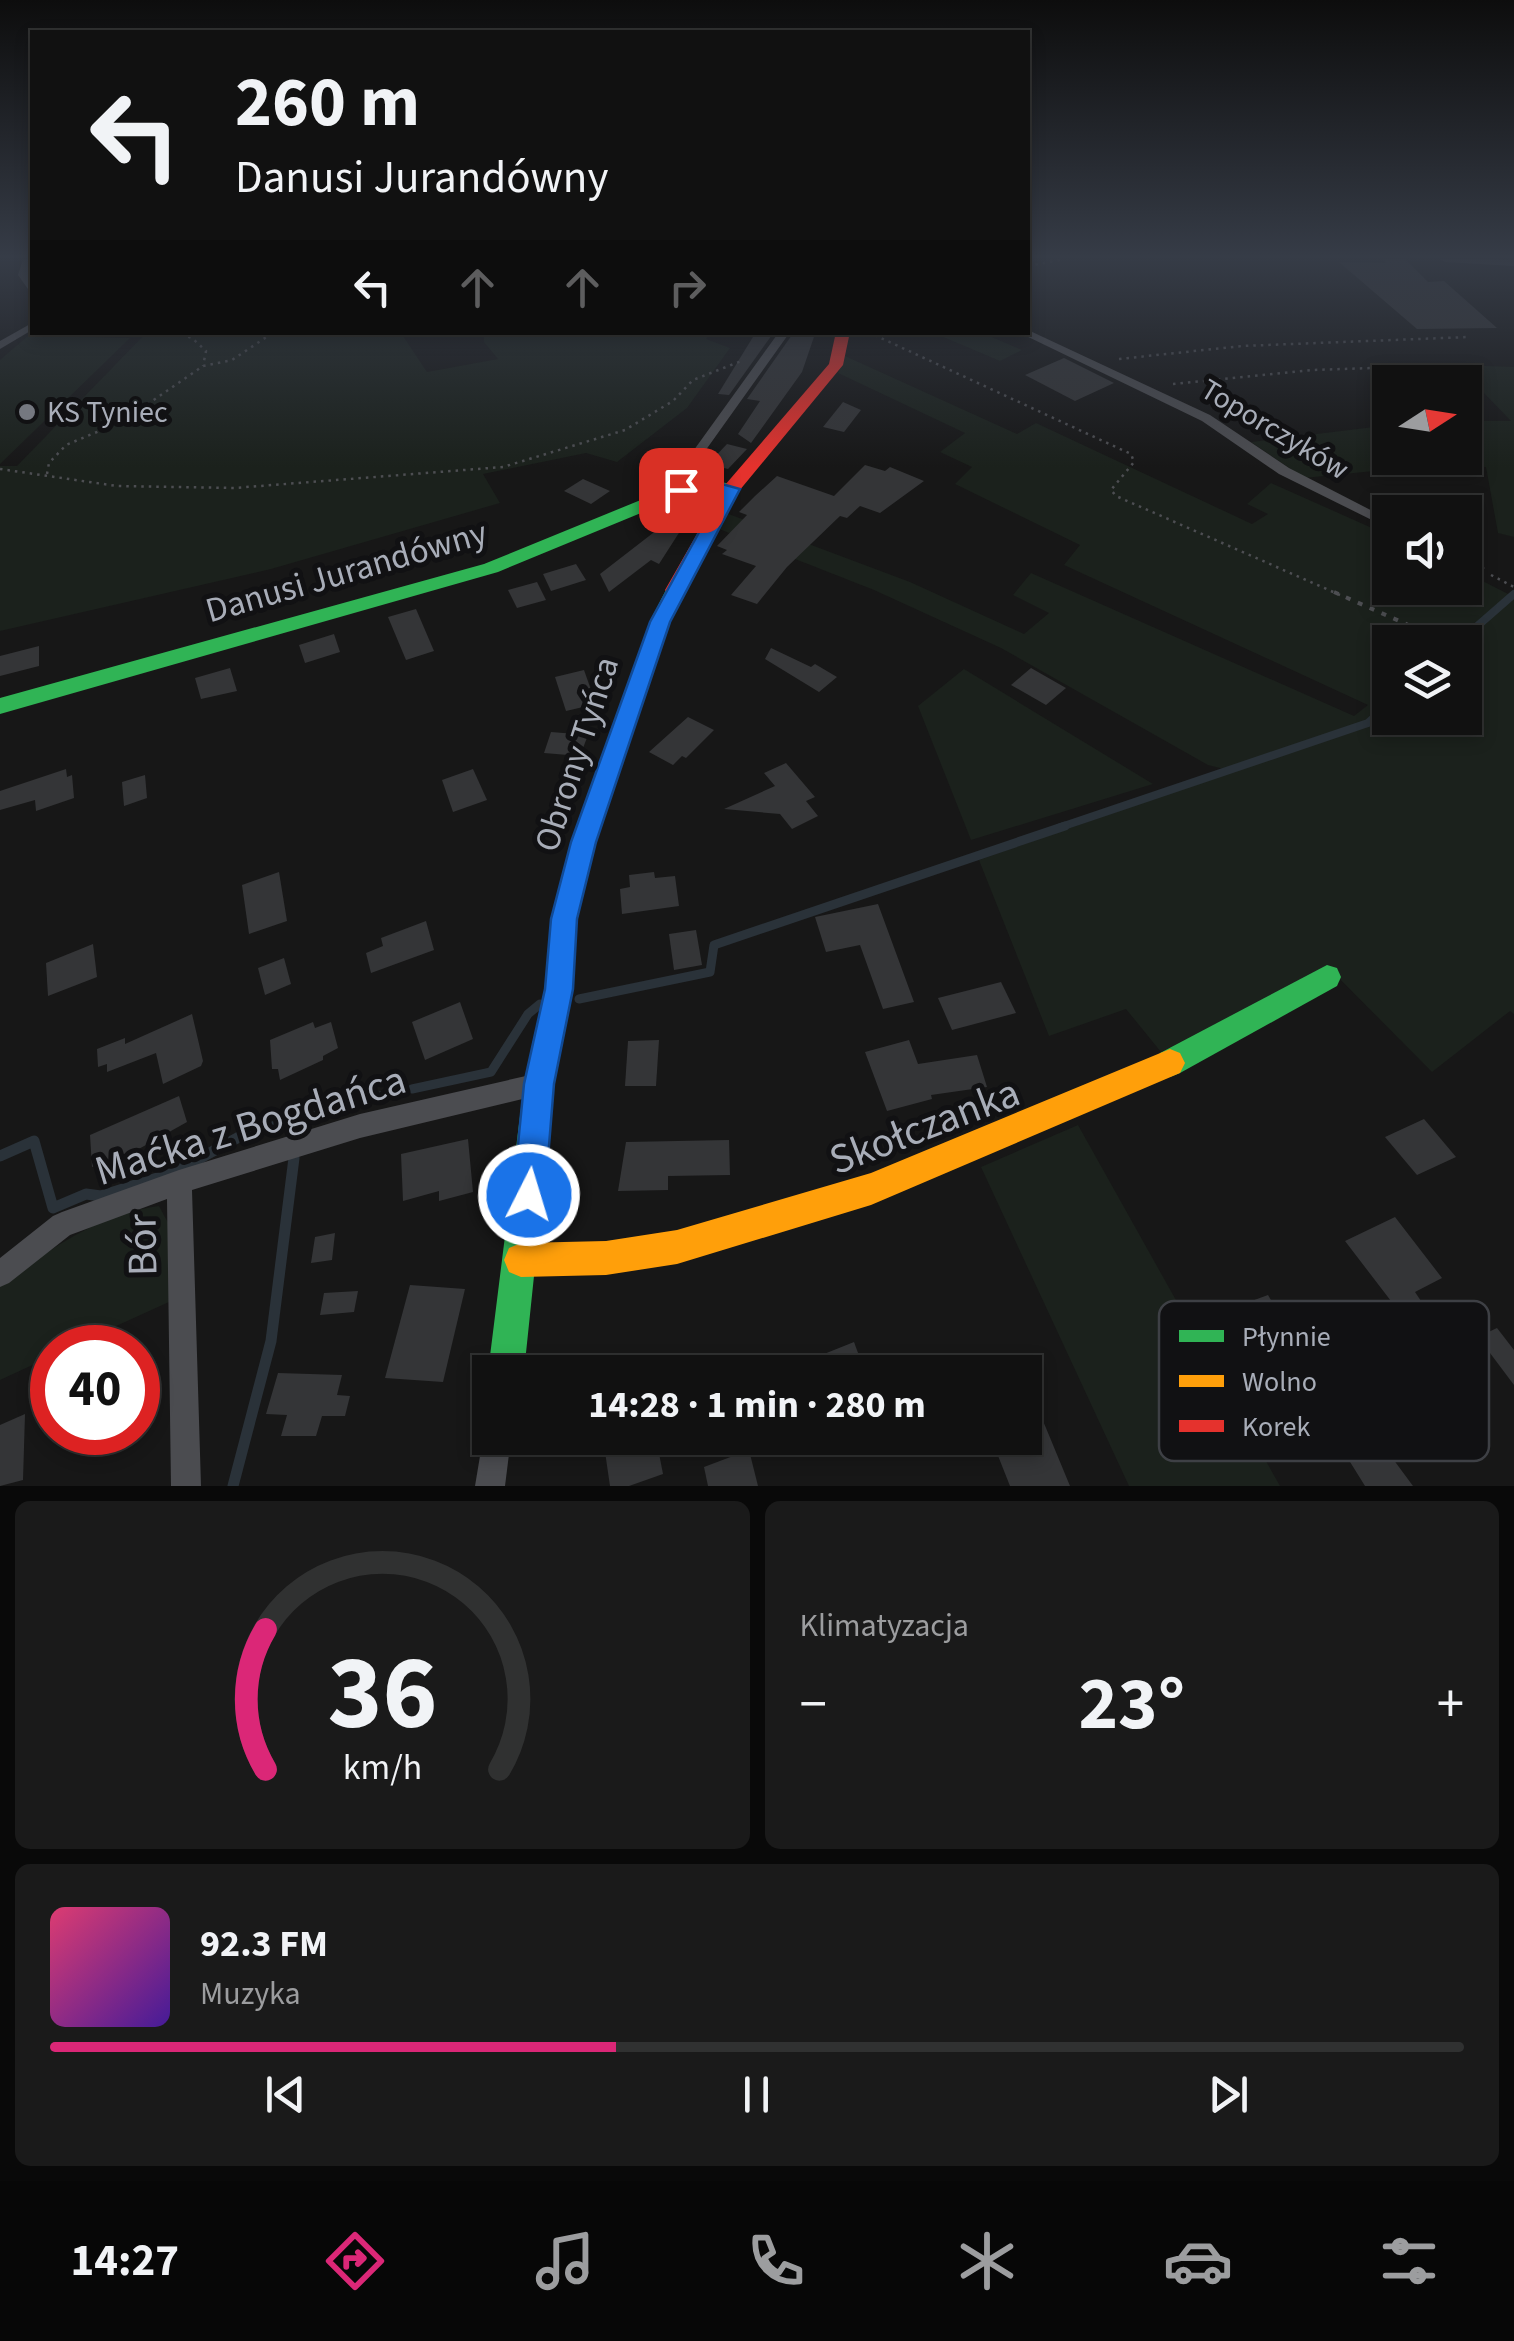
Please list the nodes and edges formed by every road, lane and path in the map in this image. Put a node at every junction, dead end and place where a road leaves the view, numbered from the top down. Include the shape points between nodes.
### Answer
1 (28, 328) edge
2 (183, 335) edge
3 (270, 335) edge
4 (842, 335) edge
5 (874, 335) edge
6 (1030, 335) edge
7 (782, 336) edge
8 (1468, 338) dead end
9 (0, 346) edge
10 (1089, 362) junction
11 (204, 366) junction
12 (1372, 369) edge
13 (1149, 389) junction
14 (0, 469) edge
15 (47, 476) junction
16 (704, 484) junction
17 (731, 489) junction
18 (1372, 516) edge
19 (1482, 571) edge
20 (1514, 587) edge
21 (1408, 625) edge
22 (0, 706) edge
23 (1327, 977) dead end
24 (539, 1084) junction
25 (179, 1182) junction
26 (522, 1260) junction
27 (0, 1274) edge
28 (508, 1355) edge
29 (494, 1455) edge
30 (186, 1486) edge
31 (490, 1486) edge

1 - 9 street
2 - 11 path via 206,352
3 - 11 path via 232,360
4 - 17 street, Obrony Tyńca via 836,364
5 - 21 path via 1131,454 1134,462 1111,490 1116,496
6 - 10 street, Toporczyków
7 - 15 path via 693,380 625,430 503,468 263,487 117,486
7 - 16 street via 692,461
8 - 10 path via 1242,346
10 - 13 street, Toporczyków
11 - 15 path via 123,421 66,445 49,463
12 - 13 path
13 - 18 street, Toporczyków
14 - 15 path
16 - 17 street
16 - 22 street, Danusi Jurandówny via 490,568
17 - 24 street, Obrony Tyńca via 660,622 584,842 564,919 559,989
19 - 20 path
23 - 26 street, Skołczanka via 1164,1066 872,1189 677,1247 606,1258
24 - 25 street, Maćka z Bogdańca via 360,1126
24 - 26 street, Obrony Tyńca
25 - 27 street, Maćka z Bogdańca via 62,1225
25 - 30 street, Bór
26 - 28 street, Obrony Tyńca
29 - 31 street

